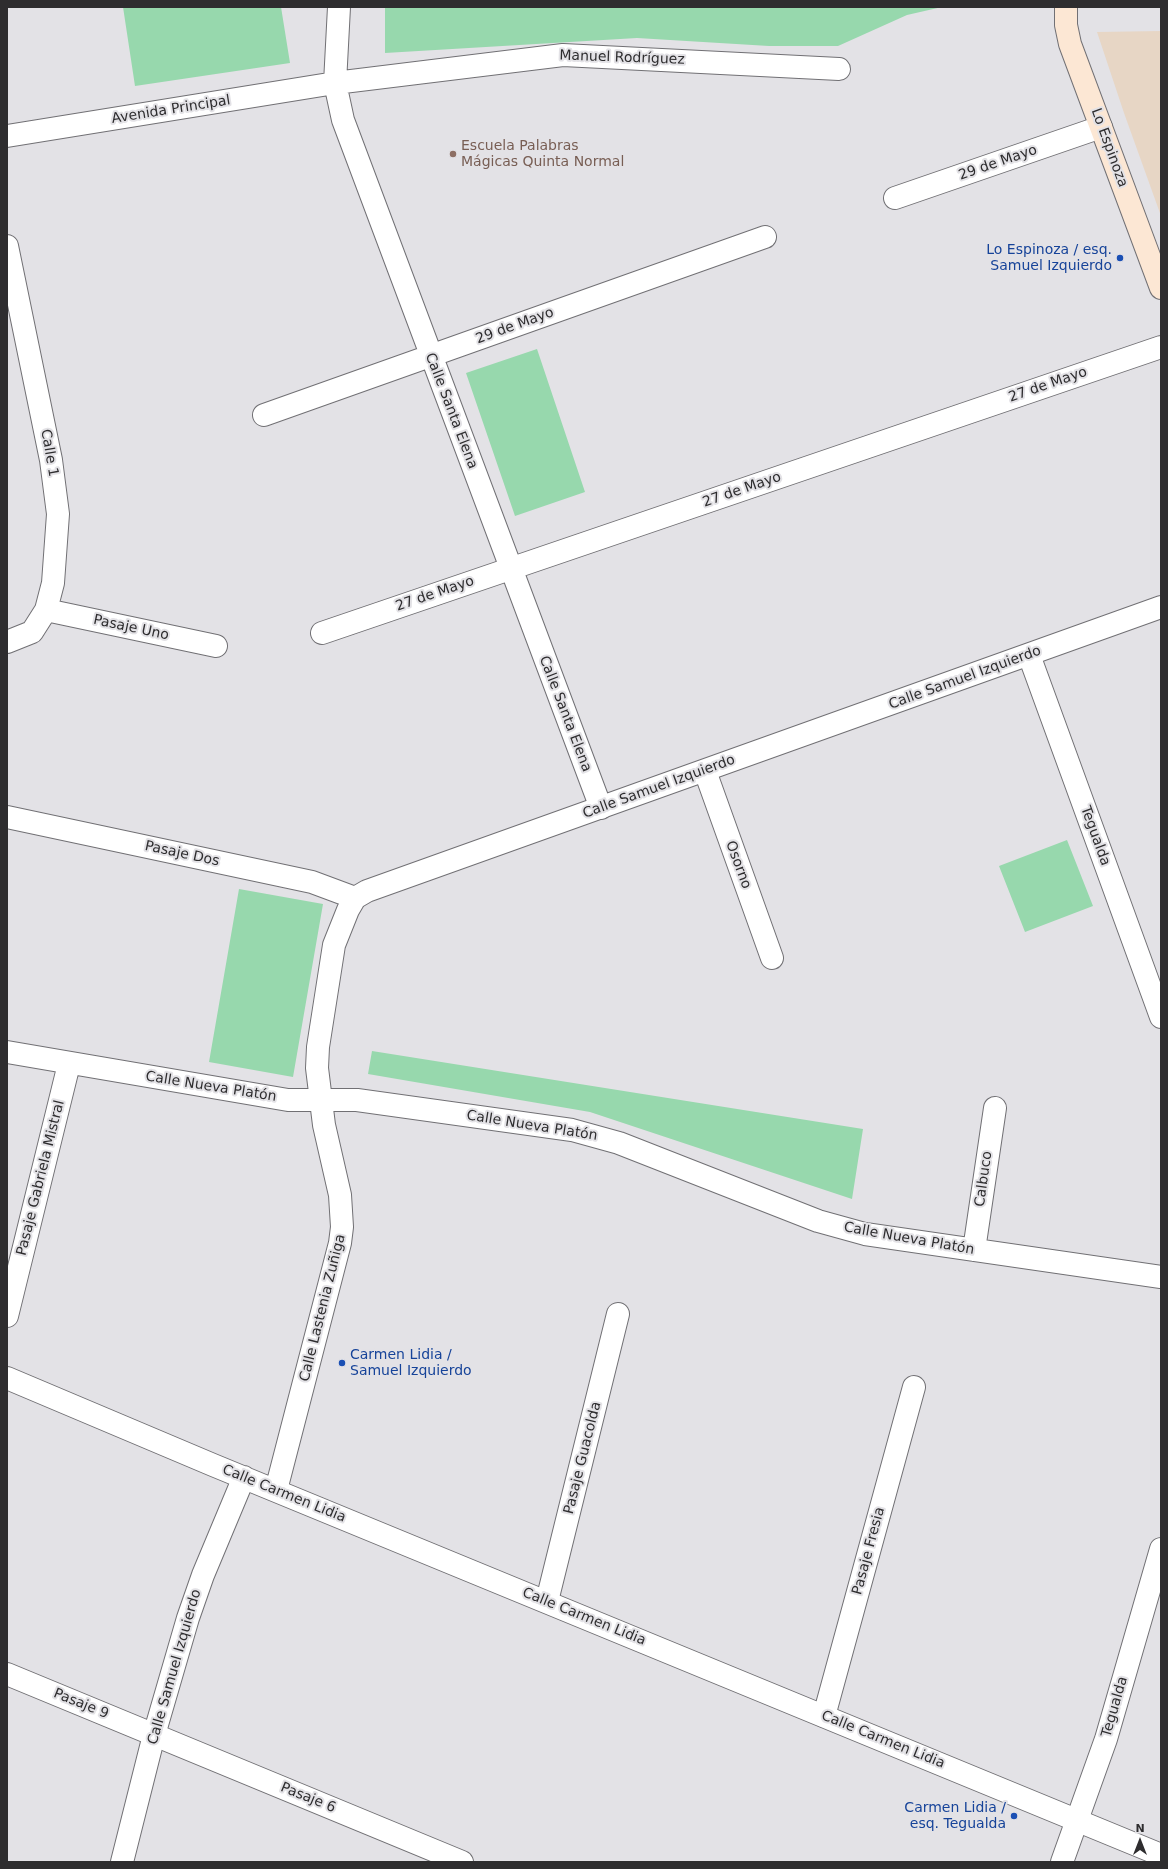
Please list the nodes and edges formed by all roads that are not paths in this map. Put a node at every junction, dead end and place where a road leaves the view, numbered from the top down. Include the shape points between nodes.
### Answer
1 (339, 7) edge
2 (1066, 7) edge
3 (839, 69) dead end
4 (335, 83) junction
5 (1101, 126) junction
6 (7, 136) edge
7 (895, 198) dead end
8 (765, 237) dead end
9 (7, 246) edge
10 (1161, 288) edge
11 (1161, 347) edge
12 (430, 356) junction
13 (264, 415) dead end
14 (510, 569) junction
15 (1161, 607) edge
16 (46, 610) junction
17 (322, 633) dead end
18 (7, 642) edge
19 (216, 646) dead end
20 (1029, 655) junction
21 (704, 771) junction
22 (601, 808) junction
23 (7, 817) edge
24 (355, 898) junction
25 (772, 958) dead end
26 (1161, 1017) edge
27 (7, 1052) edge
28 (69, 1064) junction
29 (320, 1100) junction
30 (995, 1108) dead end
31 (974, 1250) junction
32 (1161, 1277) edge
33 (618, 1314) dead end
34 (7, 1316) edge
35 (7, 1378) edge
36 (914, 1387) dead end
37 (244, 1477) junction
38 (276, 1490) junction
39 (1160, 1558) edge
40 (547, 1601) junction
41 (7, 1674) edge
42 (824, 1716) junction
43 (154, 1734) junction
44 (1078, 1821) junction
45 (1161, 1855) edge
46 (122, 1862) edge
47 (462, 1862) edge
48 (1062, 1862) edge

1 - 4 street, Calle Santa Elena
2 - 5 main road, Lo Espinoza via 1070,44
3 - 4 street, Manuel Rodríguez via 563,55
4 - 6 street, Avenida Principal
4 - 12 street, Calle Santa Elena via 343,120
5 - 7 street, 29 de Mayo
5 - 10 main road, Lo Espinoza
8 - 12 street, 29 de Mayo
9 - 16 street, Calle 1 via 56,494 57,534 53,583
11 - 14 street, 27 de Mayo
12 - 13 street, 29 de Mayo
12 - 14 street, Calle Santa Elena
14 - 17 street, 27 de Mayo
14 - 22 street, Calle Santa Elena
15 - 20 street, Calle Samuel Izquierdo
16 - 18 street, Calle 1 via 32,632
16 - 19 street, Pasaje Uno
20 - 21 street, Calle Samuel Izquierdo
20 - 26 street, Tegualda
21 - 22 street, Calle Samuel Izquierdo
21 - 25 street, Osorno
22 - 24 street, Calle Samuel Izquierdo via 367,891
23 - 24 street, Pasaje Dos via 312,882
24 - 29 street via 334,945 329,970 318,1047
27 - 28 street, Calle Nueva Platón
28 - 29 street, Calle Nueva Platón via 288,1100
28 - 34 street, Pasaje Gabriela Mistral
29 - 31 street, Calle Nueva Platón via 357,1100 572,1130 619,1142 818,1221 889,1239
29 - 38 street, Calle Lastenia Zuñiga via 340,1195 340,1243
30 - 31 street, Calbuco
31 - 32 street, Calle Nueva Platón
33 - 40 street, Pasaje Guacolda
35 - 37 street, Calle Carmen Lidia
36 - 42 street, Pasaje Fresia
37 - 38 street, Calle Carmen Lidia
37 - 43 street, Calle Samuel Izquierdo via 203,1575
38 - 40 street, Calle Carmen Lidia
39 - 44 street, Tegualda via 1106,1739
40 - 42 street, Calle Carmen Lidia
41 - 43 street, Pasaje 9
42 - 44 street, Calle Carmen Lidia
43 - 46 street, Calle Samuel Izquierdo
43 - 47 street, Pasaje 6
44 - 45 street, Calle Carmen Lidia
44 - 48 street, Tegualda

